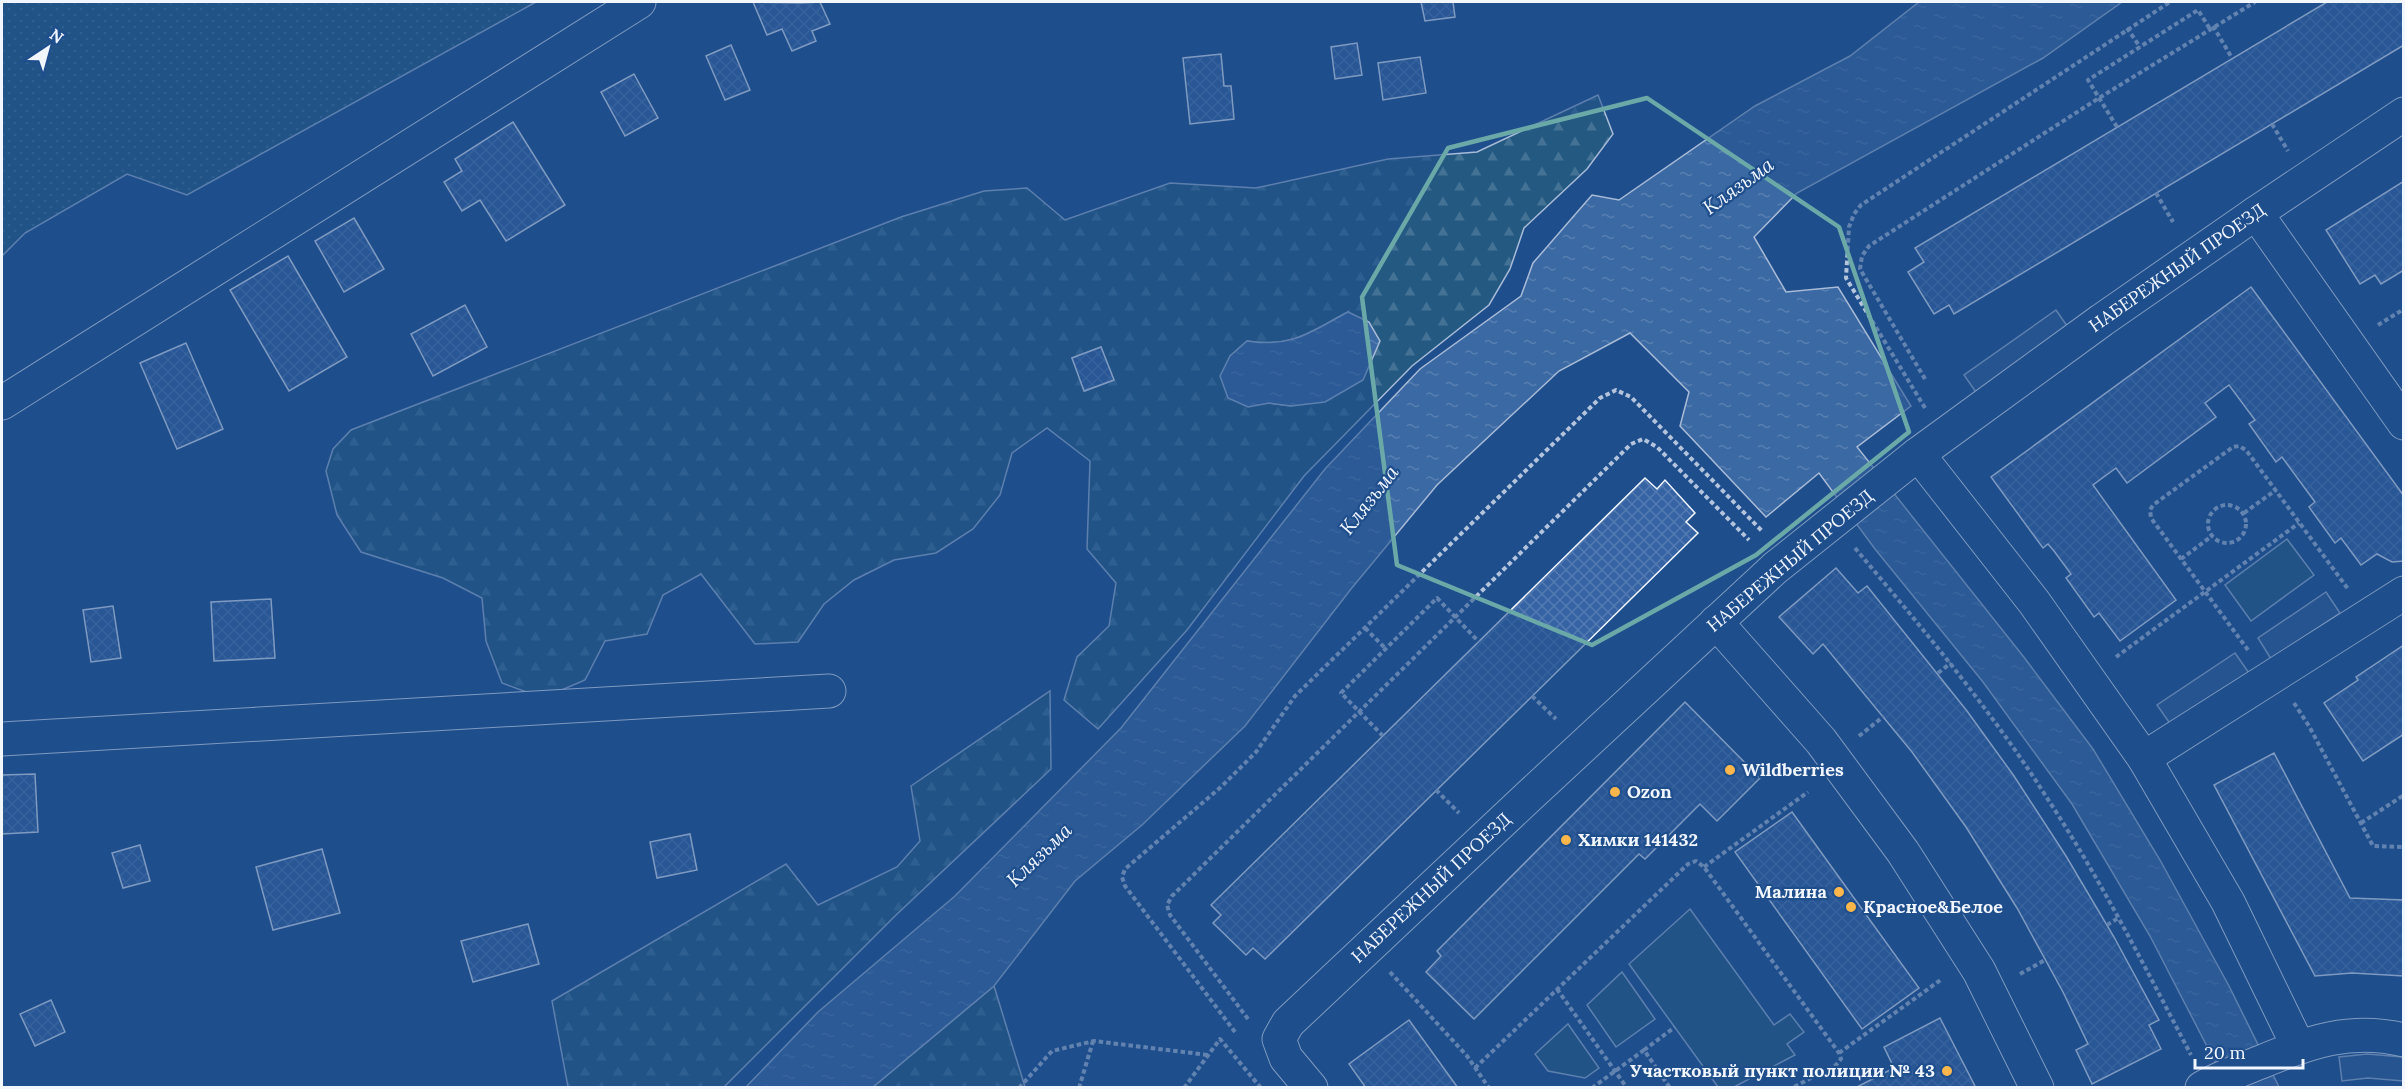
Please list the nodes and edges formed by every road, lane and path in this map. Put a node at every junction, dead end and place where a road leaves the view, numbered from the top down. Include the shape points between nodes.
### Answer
1 (639, 2) edge
2 (2170, 2) edge
3 (2255, 2) edge
4 (2127, 28) junction
5 (2212, 28) junction
6 (2140, 47) junction
7 (2232, 58) dead end
8 (2099, 98) junction
9 (2403, 114) edge
10 (2272, 124) dead end
11 (2117, 128) dead end
12 (2288, 151) dead end
13 (2156, 193) dead end
14 (2256, 213) junction
15 (2174, 222) dead end
16 (1925, 379) dead end
17 (2, 403) edge
18 (2403, 423) edge
19 (1930, 446) junction
20 (2276, 490) junction
21 (2244, 513) junction
22 (1837, 518) junction
23 (2300, 523) junction
24 (1762, 531) dead end
25 (2212, 536) junction
26 (1749, 540) dead end
27 (2181, 559) junction
28 (2205, 592) junction
29 (2403, 593) edge
30 (2368, 615) junction
31 (1455, 618) junction
32 (1716, 622) junction
33 (1365, 628) junction
34 (1479, 642) dead end
35 (1386, 649) junction
36 (1951, 663) junction
37 (1938, 673) dead end
38 (2087, 678) junction
39 (2268, 679) junction
40 (829, 691) dead end
41 (1532, 696) dead end
42 (1359, 712) junction
43 (1556, 719) dead end
44 (1383, 736) dead end
45 (2, 739) edge
46 (2144, 758) junction
47 (1436, 790) dead end
48 (1808, 792) dead end
49 (2403, 795) edge
50 (1459, 813) dead end
51 (2361, 823) junction
52 (2403, 847) edge
53 (1704, 867) junction
54 (2120, 917) junction
55 (2106, 925) dead end
56 (1367, 948) junction
57 (1943, 979) dead end
58 (1557, 990) junction
59 (1248, 1019) dead end
60 (1675, 1027) dead end
61 (1235, 1032) dead end
62 (2403, 1040) edge
63 (1094, 1041) junction
64 (1644, 1050) junction
65 (2286, 1051) junction
66 (1839, 1053) junction
67 (1208, 1055) junction
68 (1475, 1068) junction
69 (1615, 1071) junction
70 (2209, 1084) edge
71 (1019, 1088) edge
72 (1079, 1088) edge
73 (1184, 1088) edge
74 (1261, 1088) edge
75 (1311, 1088) edge
76 (1489, 1088) edge
77 (1592, 1088) edge
78 (1627, 1088) edge
79 (1670, 1088) edge
80 (1792, 1088) edge
81 (2037, 1088) edge

1 - 17 street
2 - 4 path
3 - 5 path
4 - 6 path
4 - 19 path via 1861,204 1854,214 1849,227 1846,278
5 - 6 path via 2198,10
5 - 7 path
5 - 8 path
6 - 8 path via 2088,80
8 - 11 path
8 - 16 path via 1869,246 1862,256 1860,269
9 - 14 street, НАБЕРЕЖНЫЙ ПРОЕЗД
10 - 12 path
13 - 15 path
14 - 18 street
14 - 19 street, НАБЕРЕЖНЫЙ ПРОЕЗД
19 - 22 street, НАБЕРЕЖНЫЙ ПРОЕЗД
19 - 38 street
20 - 21 path
20 - 23 path
20 - 27 path via 2239,446 2153,505 2151,518
21 - 25 path via 2245,532 2238,540 2228,544
21 - 25 path via 2235,506 2216,507 2207,525
22 - 32 street, НАБЕРЕЖНЫЙ ПРОЕЗД
22 - 36 path
23 - 28 path
23 - 30 path
24 - 33 path via 1631,397 1616,390 1600,398
25 - 27 path
26 - 31 path via 1657,447 1644,439 1631,444
27 - 28 path
28 - 38 path
28 - 39 path
29 - 30 street
30 - 39 street
31 - 34 path
31 - 35 path via 1437,598
31 - 42 path
32 - 56 street, НАБЕРЕЖНЫЙ ПРОЕЗД
32 - 81 street via 1821,741 1903,852 1979,971
33 - 35 path
33 - 61 path via 1295,696 1256,752 1221,787 1130,863 1122,877
35 - 42 path via 1341,693
36 - 37 path
36 - 54 path via 2049,800
38 - 46 street
39 - 46 street
39 - 51 path via 2291,698
40 - 45 street
41 - 43 path
42 - 44 path
42 - 59 path via 1167,905 1170,915
46 - 65 street via 2228,902
47 - 50 path
48 - 53 path
49 - 51 path
51 - 52 path via 2373,846
53 - 58 path via 1696,861 1688,864
53 - 66 path
54 - 55 path
54 - 70 path
56 - 68 path
56 - 75 street, НАБЕРЕЖНЫЙ ПРОЕЗД via 1288,1023 1280,1039 1286,1058
57 - 66 path
58 - 68 path
58 - 69 path
60 - 64 path
62 - 65 street via 2382,1035 2332,1037
63 - 67 path
63 - 71 path via 1052,1051
63 - 72 path
64 - 69 path
64 - 79 path
65 - 70 street
66 - 80 path via 1841,1059 1836,1065
67 - 73 path
67 - 74 path via 1220,1039
68 - 76 path
69 - 77 path
69 - 78 path

